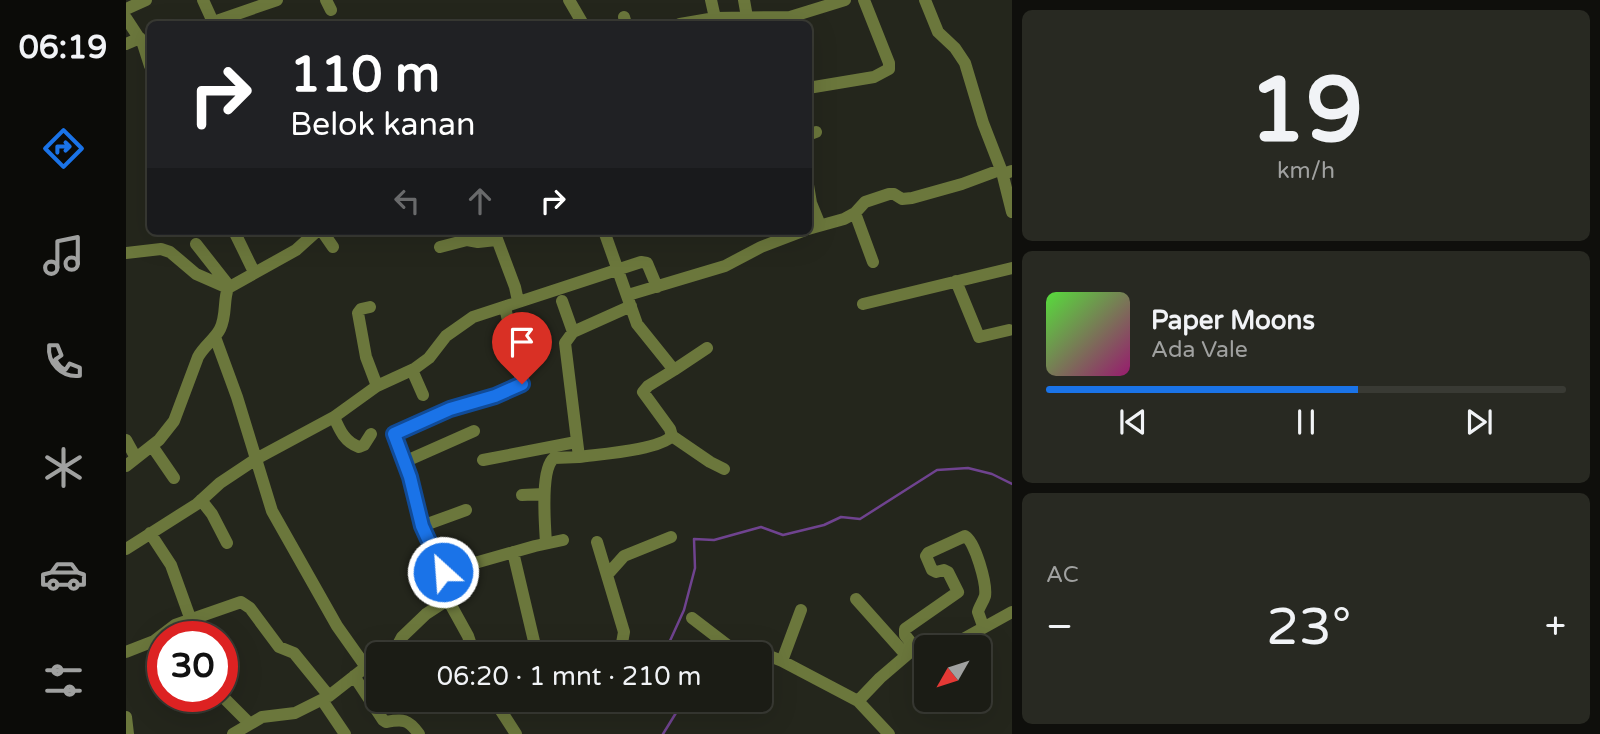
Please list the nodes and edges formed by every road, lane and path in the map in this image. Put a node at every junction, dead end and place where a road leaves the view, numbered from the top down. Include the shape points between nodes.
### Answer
1 (146, 0) edge
2 (203, 0) edge
3 (277, 0) edge
4 (569, 0) edge
5 (711, 0) edge
6 (744, 0) edge
7 (845, 0) edge
8 (864, 0) edge
9 (925, 0) edge
10 (126, 9) edge
11 (747, 17) junction
12 (126, 18) edge
13 (715, 18) junction
14 (210, 21) edge
15 (217, 21) edge
16 (581, 21) edge
17 (699, 21) edge
18 (140, 38) junction
19 (126, 44) edge
20 (147, 58) edge
21 (812, 87) edge
22 (1007, 172) edge
23 (1012, 212) edge
24 (855, 214) junction
25 (814, 227) edge
26 (236, 235) edge
27 (313, 235) edge
28 (325, 235) edge
29 (495, 235) edge
30 (606, 235) edge
31 (792, 235) edge
32 (196, 244) dead end
33 (333, 247) dead end
34 (440, 247) dead end
35 (126, 253) edge
36 (873, 262) dead end
37 (1012, 268) edge
38 (620, 270) junction
39 (254, 272) junction
40 (956, 281) junction
41 (228, 287) junction
42 (657, 288) junction
43 (562, 301) dead end
44 (630, 301) junction
45 (518, 302) junction
46 (863, 304) dead end
47 (370, 307) dead end
48 (505, 307) junction
49 (1009, 330) dead end
50 (573, 332) junction
51 (215, 337) junction
52 (707, 348) dead end
53 (412, 370) junction
54 (674, 370) junction
55 (377, 386) junction
56 (423, 396) dead end
57 (334, 418) junction
58 (474, 431) dead end
59 (371, 434) dead end
60 (672, 436) junction
61 (126, 440) edge
62 (576, 442) junction
63 (152, 446) junction
64 (579, 457) junction
65 (256, 459) junction
66 (483, 460) dead end
67 (131, 462) edge
68 (404, 462) junction
69 (724, 469) dead end
70 (174, 478) dead end
71 (544, 494) junction
72 (522, 495) dead end
73 (201, 500) junction
74 (466, 510) dead end
75 (422, 526) junction
76 (150, 533) junction
77 (671, 537) dead end
78 (563, 540) dead end
79 (597, 542) dead end
80 (227, 543) dead end
81 (546, 543) junction
82 (126, 549) edge
83 (513, 552) junction
84 (443, 572) junction
85 (607, 575) junction
86 (856, 598) dead end
87 (449, 599) junction
88 (801, 610) dead end
89 (1012, 612) edge
90 (192, 618) junction
91 (692, 618) dead end
92 (193, 621) edge
93 (984, 625) junction
94 (968, 635) edge
95 (399, 642) edge
96 (470, 642) edge
97 (534, 642) edge
98 (622, 642) edge
99 (723, 642) edge
100 (914, 650) edge
101 (914, 651) edge
102 (126, 652) edge
103 (914, 655) edge
104 (772, 657) edge
105 (366, 658) edge
106 (782, 661) junction
107 (366, 669) edge
108 (354, 676) junction
109 (326, 698) junction
110 (858, 701) junction
111 (238, 711) edge
112 (502, 712) edge
113 (126, 717) edge
114 (250, 723) junction
115 (128, 734) edge
116 (233, 734) edge
117 (345, 734) edge
118 (419, 734) edge
119 (516, 734) edge
120 (888, 734) edge

1 - 10 street
2 - 14 street
3 - 15 street
4 - 16 street
5 - 13 street
6 - 11 street
7 - 11 street via 790,17
8 - 21 street via 889,69 874,77
9 - 22 street via 938,32 965,63 983,123
11 - 13 street
12 - 18 street
13 - 17 street
18 - 19 street
18 - 20 street
22 - 23 street
22 - 24 street via 997,171 912,198 889,194 865,202
24 - 25 street
24 - 36 street
26 - 39 street
27 - 39 street via 296,250
28 - 33 street
29 - 34 street
29 - 45 street
30 - 38 street
31 - 42 street via 725,266
32 - 41 street
35 - 41 street via 170,252 195,274
37 - 40 street
38 - 42 street via 644,261
38 - 44 street
38 - 45 street
39 - 41 street
40 - 46 street
40 - 49 street via 979,337
41 - 51 street via 224,319
42 - 44 street
43 - 50 street
44 - 50 street
44 - 54 street via 637,324
45 - 48 street
47 - 55 street via 358,313
48 - 53 street via 458,327
48 - 68 street via 522,384 395,432
50 - 62 street via 565,343
51 - 63 street via 198,357 174,421
51 - 65 street
52 - 54 street
53 - 55 street
53 - 56 street
54 - 60 street via 643,392
55 - 57 street
57 - 59 street via 351,444 364,445
57 - 65 street
58 - 68 street
60 - 64 street via 640,448
60 - 69 street
61 - 67 street
62 - 64 street
62 - 66 street
63 - 67 street
63 - 70 street
64 - 71 street via 550,460
65 - 73 street
65 - 105 street via 272,510 337,626
68 - 75 street
71 - 72 street
71 - 81 street
73 - 76 street
73 - 80 street
74 - 75 street
75 - 84 street
76 - 82 street
76 - 90 street via 170,565
77 - 85 street via 624,556
78 - 81 street
79 - 85 street
81 - 83 street
83 - 84 street
83 - 97 street
84 - 87 street via 436,580
85 - 98 street via 624,632
86 - 101 street
87 - 95 street via 426,614
87 - 96 street
88 - 106 street
89 - 93 street
90 - 92 street
90 - 102 street
90 - 109 street via 245,603 279,647 294,653
91 - 99 street
93 - 94 street
93 - 100 street via 978,612 985,585 972,541 965,536 926,556 932,570 948,572 958,592 905,629
103 - 110 street
104 - 106 street
106 - 110 street
107 - 108 street
108 - 109 street
108 - 118 street via 383,720 407,720
109 - 114 street via 295,713 268,715
109 - 117 street
110 - 120 street
111 - 114 street
112 - 119 street
113 - 115 street
114 - 116 street

